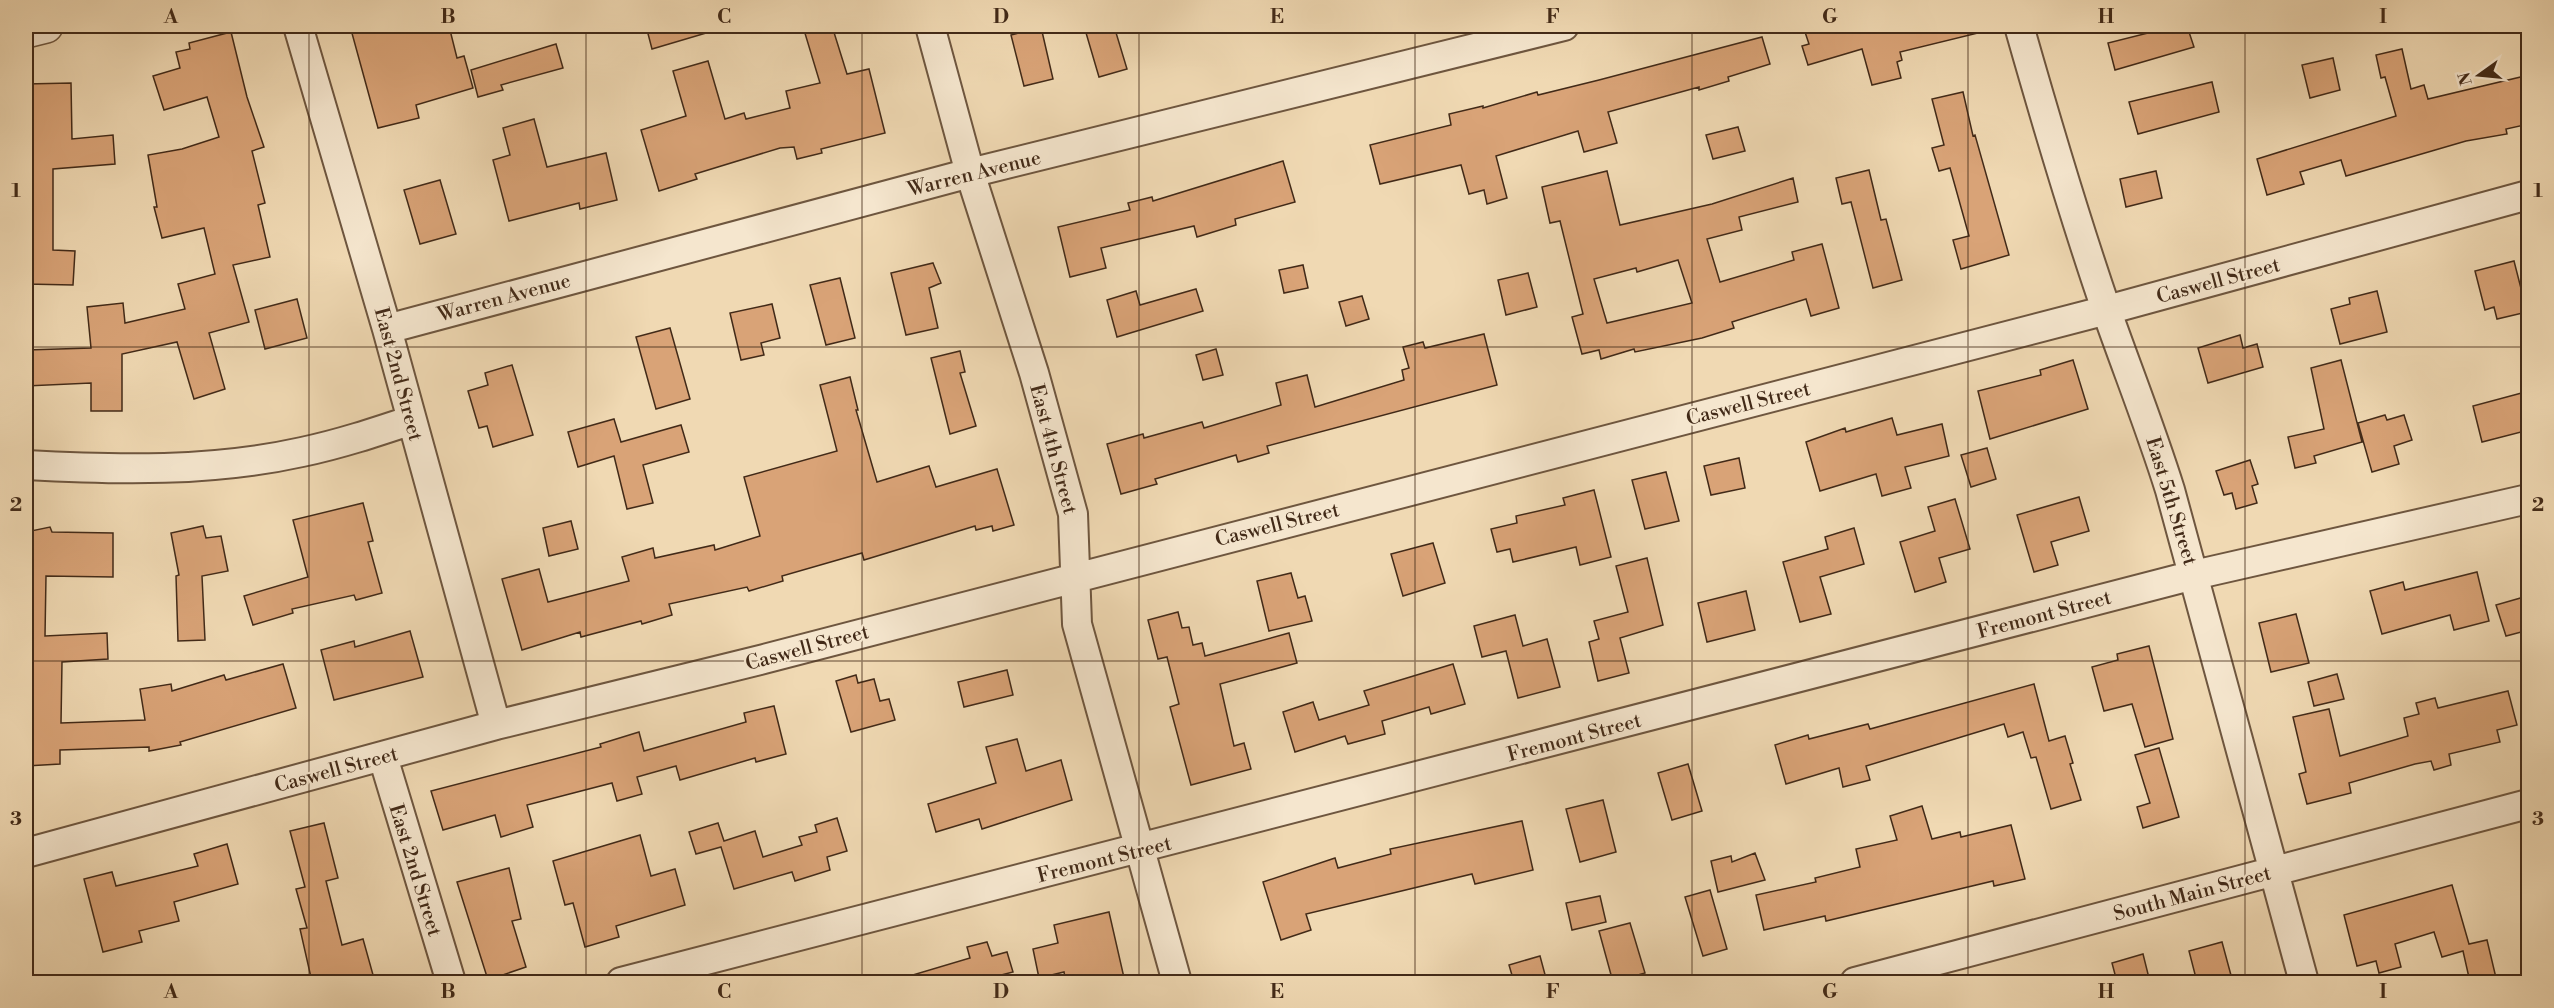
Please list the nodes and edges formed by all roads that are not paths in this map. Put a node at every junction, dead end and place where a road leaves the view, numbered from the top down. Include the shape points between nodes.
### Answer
1 (46, 26) edge
2 (298, 26) edge
3 (930, 26) edge
4 (1564, 26) edge
5 (2019, 26) edge
6 (26, 31) edge
7 (970, 173) junction
8 (2529, 195) edge
9 (2107, 310) junction
10 (387, 329) junction
11 (412, 420) junction
12 (26, 465) edge
13 (2529, 499) edge
14 (2194, 575) junction
15 (1075, 576) junction
16 (496, 724) junction
17 (383, 757) junction
18 (2529, 804) edge
19 (1141, 850) junction
20 (26, 853) edge
21 (2272, 872) junction
22 (451, 982) edge
23 (621, 982) edge
24 (1177, 982) edge
25 (1855, 982) edge
26 (2304, 982) edge

1 - 6 street
2 - 10 street, East 2nd Street
3 - 7 street, East 4th Street
4 - 7 street, Warren Avenue
5 - 9 street, East 5th Street via 2049,134
7 - 10 street, Warren Avenue
7 - 15 street, East 4th Street via 1034,373 1073,514
8 - 9 street, Caswell Street
9 - 14 street, East 5th Street via 2145,410
9 - 15 street, Caswell Street
10 - 11 street, East 2nd Street
11 - 12 street via 302,453 211,465 118,470
11 - 16 street, East 2nd Street
13 - 14 street, Fremont Street
14 - 19 street, Fremont Street
14 - 21 street, East 5th Street
15 - 16 street, Caswell Street
15 - 19 street, East 4th Street via 1077,624
16 - 17 street, Caswell Street
17 - 20 street, Caswell Street
17 - 22 street, East 2nd Street
18 - 21 street, South Main Street
19 - 23 street, Fremont Street
19 - 24 street, East 4th Street
21 - 25 street, South Main Street
21 - 26 street, East 5th Street

